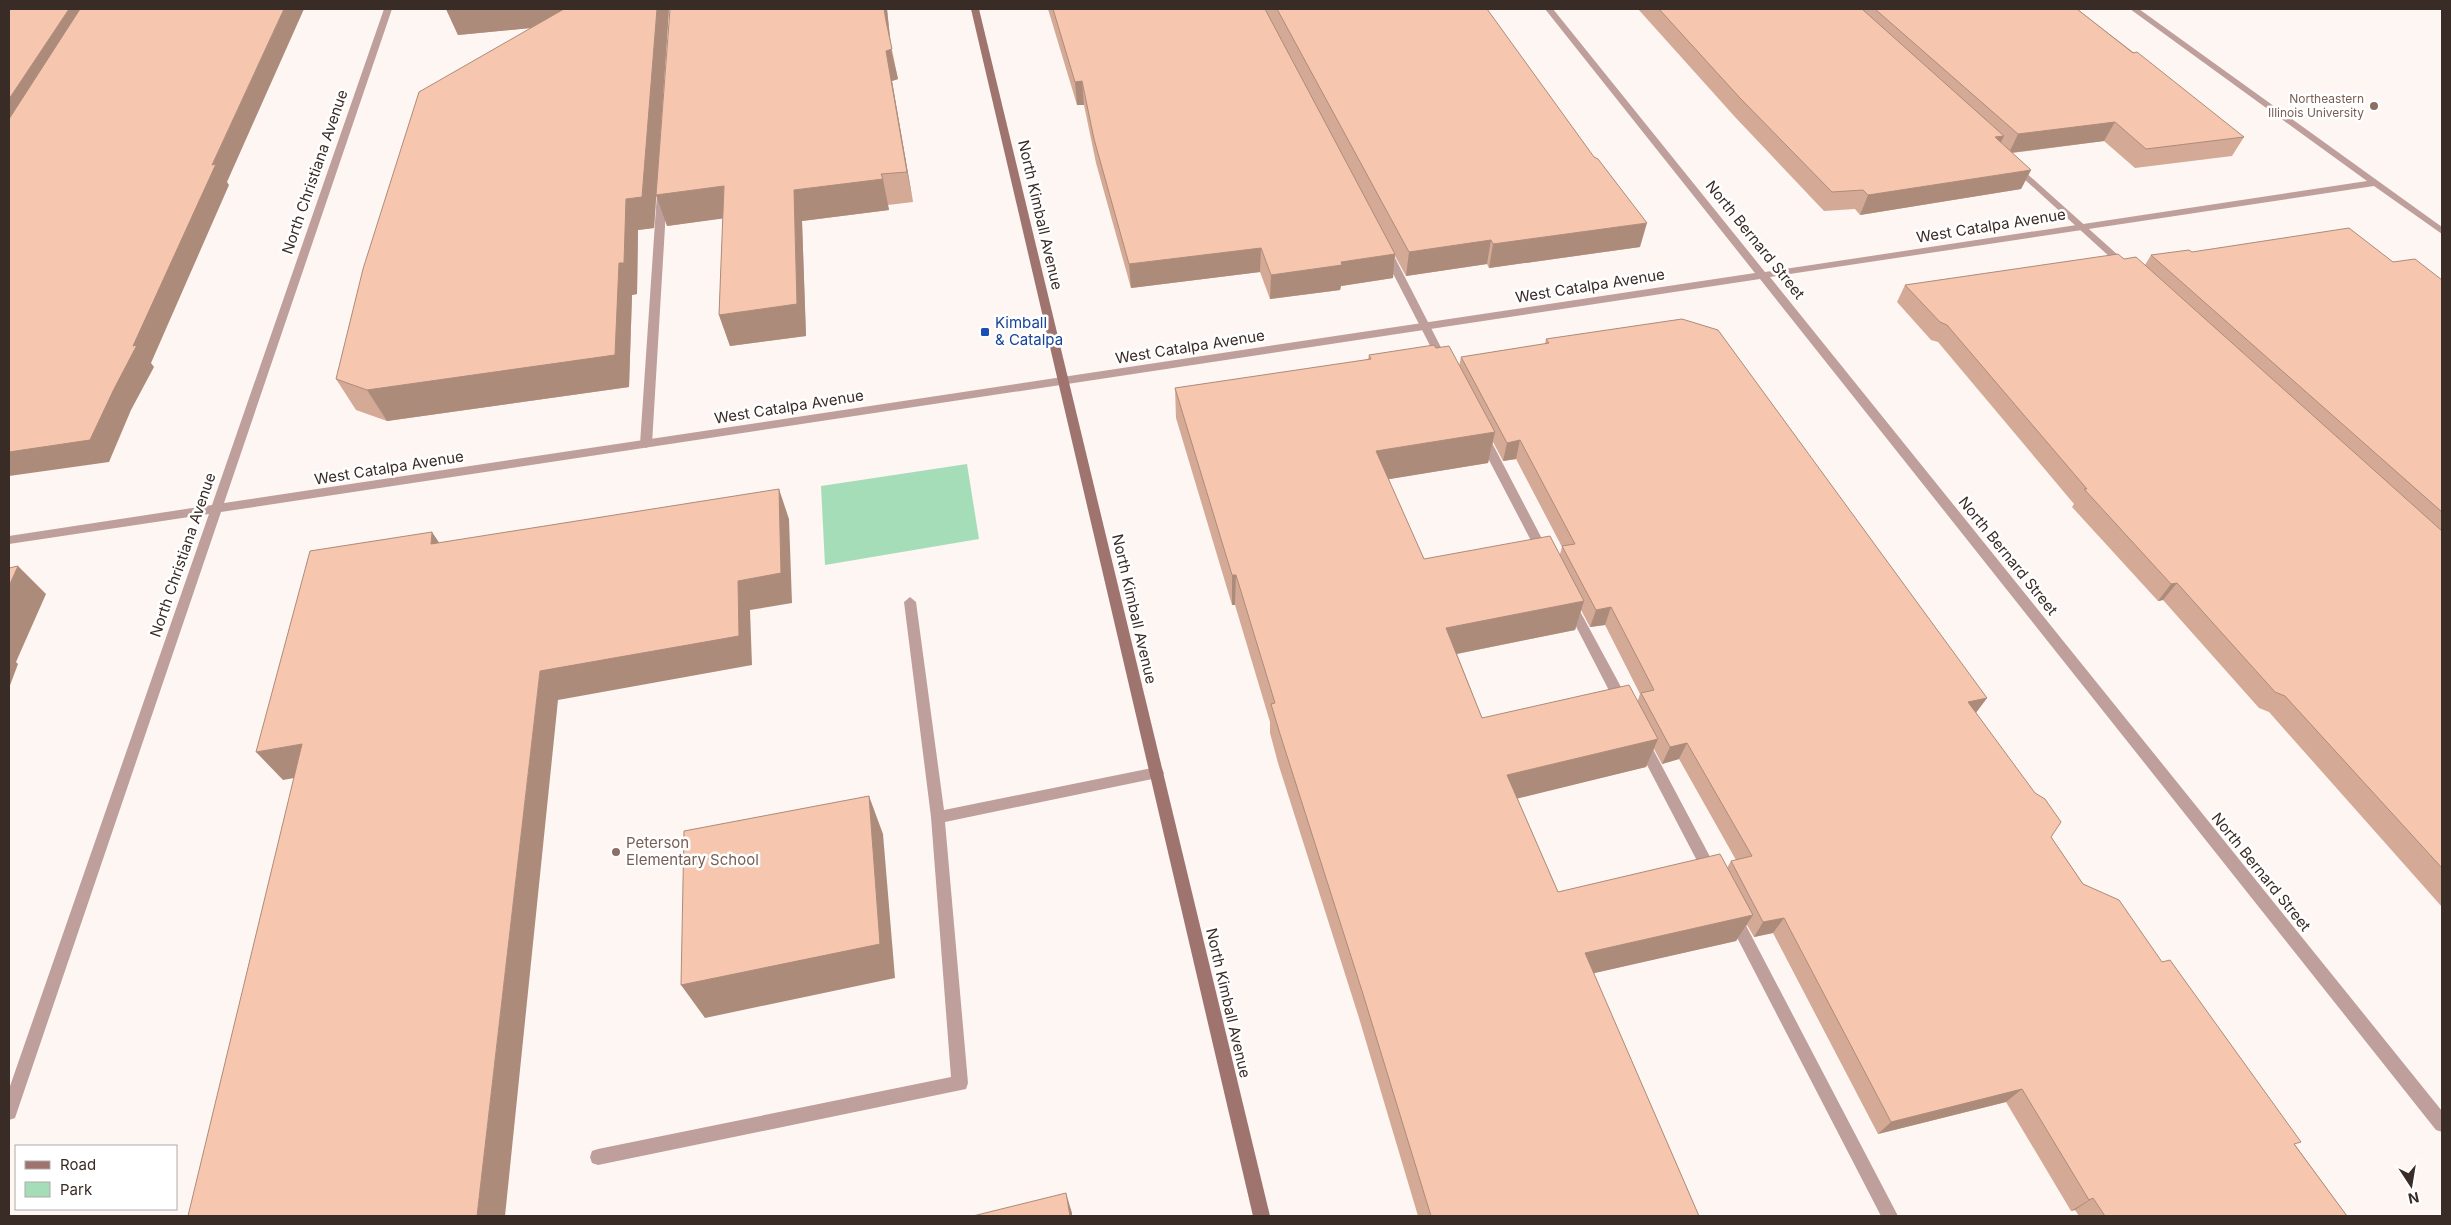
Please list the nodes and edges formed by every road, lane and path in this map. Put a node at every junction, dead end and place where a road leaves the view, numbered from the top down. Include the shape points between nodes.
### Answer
1 (388, 9) edge
2 (974, 9) edge
3 (1549, 9) edge
4 (2134, 9) edge
5 (2007, 158) edge
6 (2375, 183) junction
7 (663, 185) edge
8 (2083, 227) junction
9 (2442, 231) edge
10 (1379, 238) edge
11 (2133, 272) edge
12 (1762, 275) junction
13 (1425, 326) junction
14 (1452, 378) edge
15 (1063, 381) junction
16 (1480, 431) edge
17 (646, 444) junction
18 (216, 509) junction
19 (9, 540) edge
20 (1549, 564) edge
21 (1563, 590) edge
22 (910, 602) dead end
23 (1628, 714) edge
24 (1637, 731) edge
25 (1156, 773) junction
26 (938, 817) junction
27 (1715, 881) edge
28 (1729, 908) edge
29 (9, 1112) edge
30 (2442, 1124) edge
31 (598, 1157) dead end
32 (1262, 1216) edge
33 (1890, 1216) edge

1 - 18 street, North Christiana Avenue
2 - 15 street, North Kimball Avenue
3 - 12 street, North Bernard Street
4 - 6 street
5 - 8 street
6 - 8 street, West Catalpa Avenue
6 - 9 street
7 - 17 street
8 - 11 street
8 - 12 street, West Catalpa Avenue
10 - 13 street
12 - 13 street, West Catalpa Avenue
12 - 30 street, North Bernard Street
13 - 14 street
13 - 15 street, West Catalpa Avenue
15 - 17 street, West Catalpa Avenue
15 - 25 street, North Kimball Avenue
16 - 20 street
17 - 18 street, West Catalpa Avenue
18 - 19 street, West Catalpa Avenue
18 - 29 street, North Christiana Avenue
21 - 23 street
22 - 26 street
24 - 27 street
25 - 26 street
25 - 32 street, North Kimball Avenue
26 - 31 street via 960,1083
28 - 33 street

